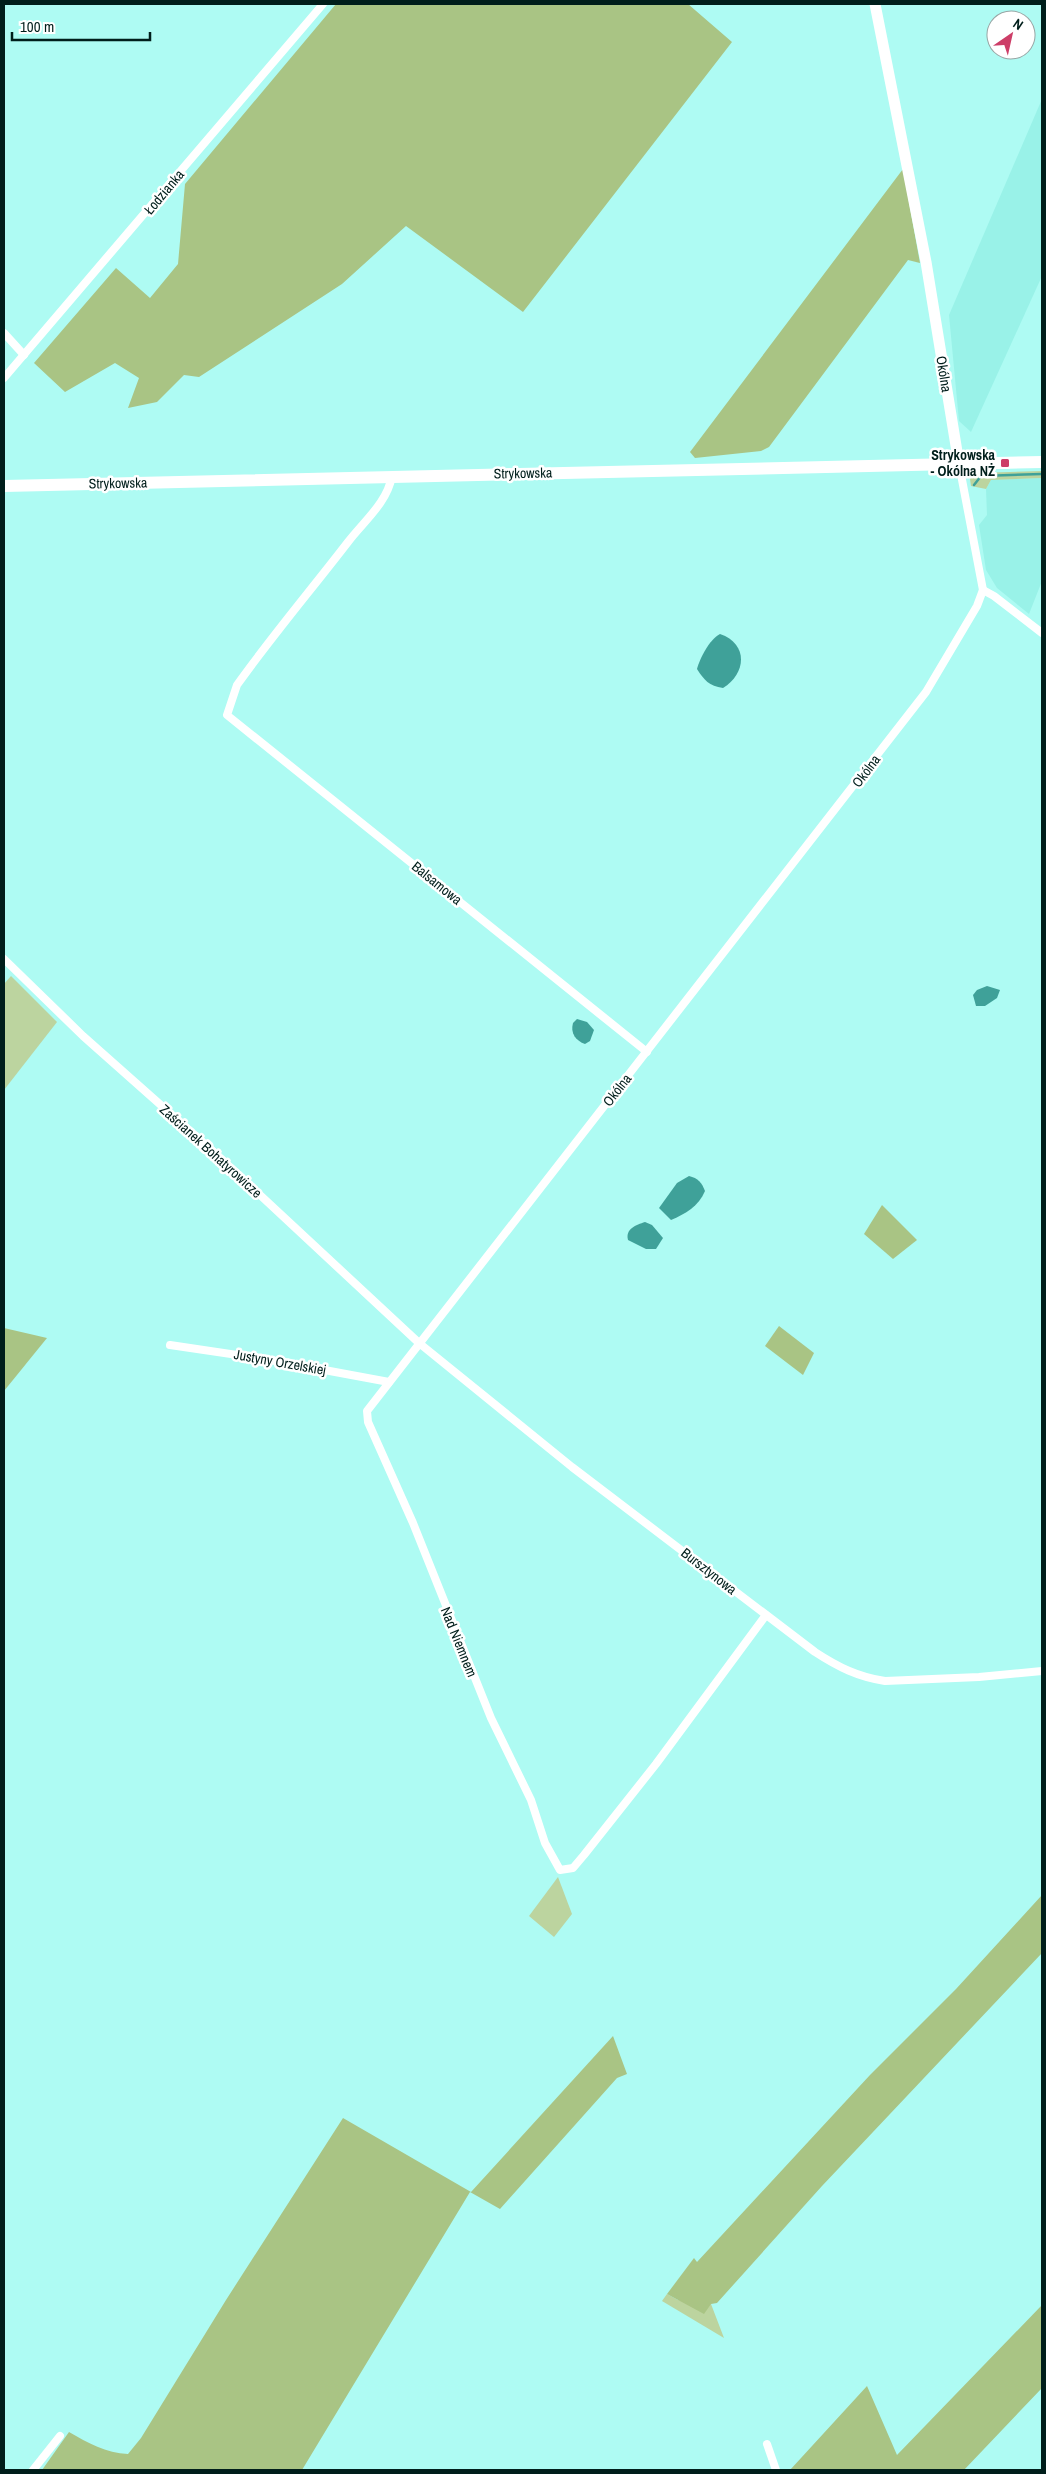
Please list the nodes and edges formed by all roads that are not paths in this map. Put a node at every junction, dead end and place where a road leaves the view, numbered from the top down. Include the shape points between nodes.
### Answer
1 (323, 4) edge
2 (875, 4) edge
3 (4, 333) edge
4 (24, 355) junction
5 (4, 378) edge
6 (1042, 462) edge
7 (959, 464) junction
8 (392, 476) junction
9 (4, 486) edge
10 (983, 590) junction
11 (1042, 632) edge
12 (4, 959) edge
13 (647, 1052) junction
14 (419, 1343) junction
15 (170, 1345) dead end
16 (389, 1382) junction
17 (367, 1411) joint
18 (766, 1615) junction
19 (1042, 1671) edge
20 (60, 2436) dead end
21 (766, 2444) dead end
22 (32, 2470) edge
23 (776, 2470) edge

1 - 4 street, Łodzianka
2 - 7 street, Okólna via 926,262
3 - 4 street
4 - 5 street, Łodzianka
6 - 7 main road, Strykowska
7 - 8 main road, Strykowska
7 - 10 street, Okólna
8 - 9 main road, Strykowska
8 - 13 street, Balsamowa via 383,501 237,685 227,715
10 - 11 street
10 - 13 street, Okólna via 977,606 926,692
12 - 14 street, Zaścianek Bohatyrowicze via 83,1036 216,1154
13 - 14 street, Okólna
14 - 16 street, Okólna
14 - 18 street, Bursztynowa via 572,1467
15 - 16 street, Justyny Orzelskiej via 265,1358
16 - 17 street, Okólna
17 - 18 street, Nad Niemnem via 368,1422 413,1523 487,1709 531,1800 545,1843 560,1870 573,1868 584,1855
18 - 19 street, Bursztynowa via 845,1671 870,1679 939,1680
20 - 22 street
21 - 23 street

